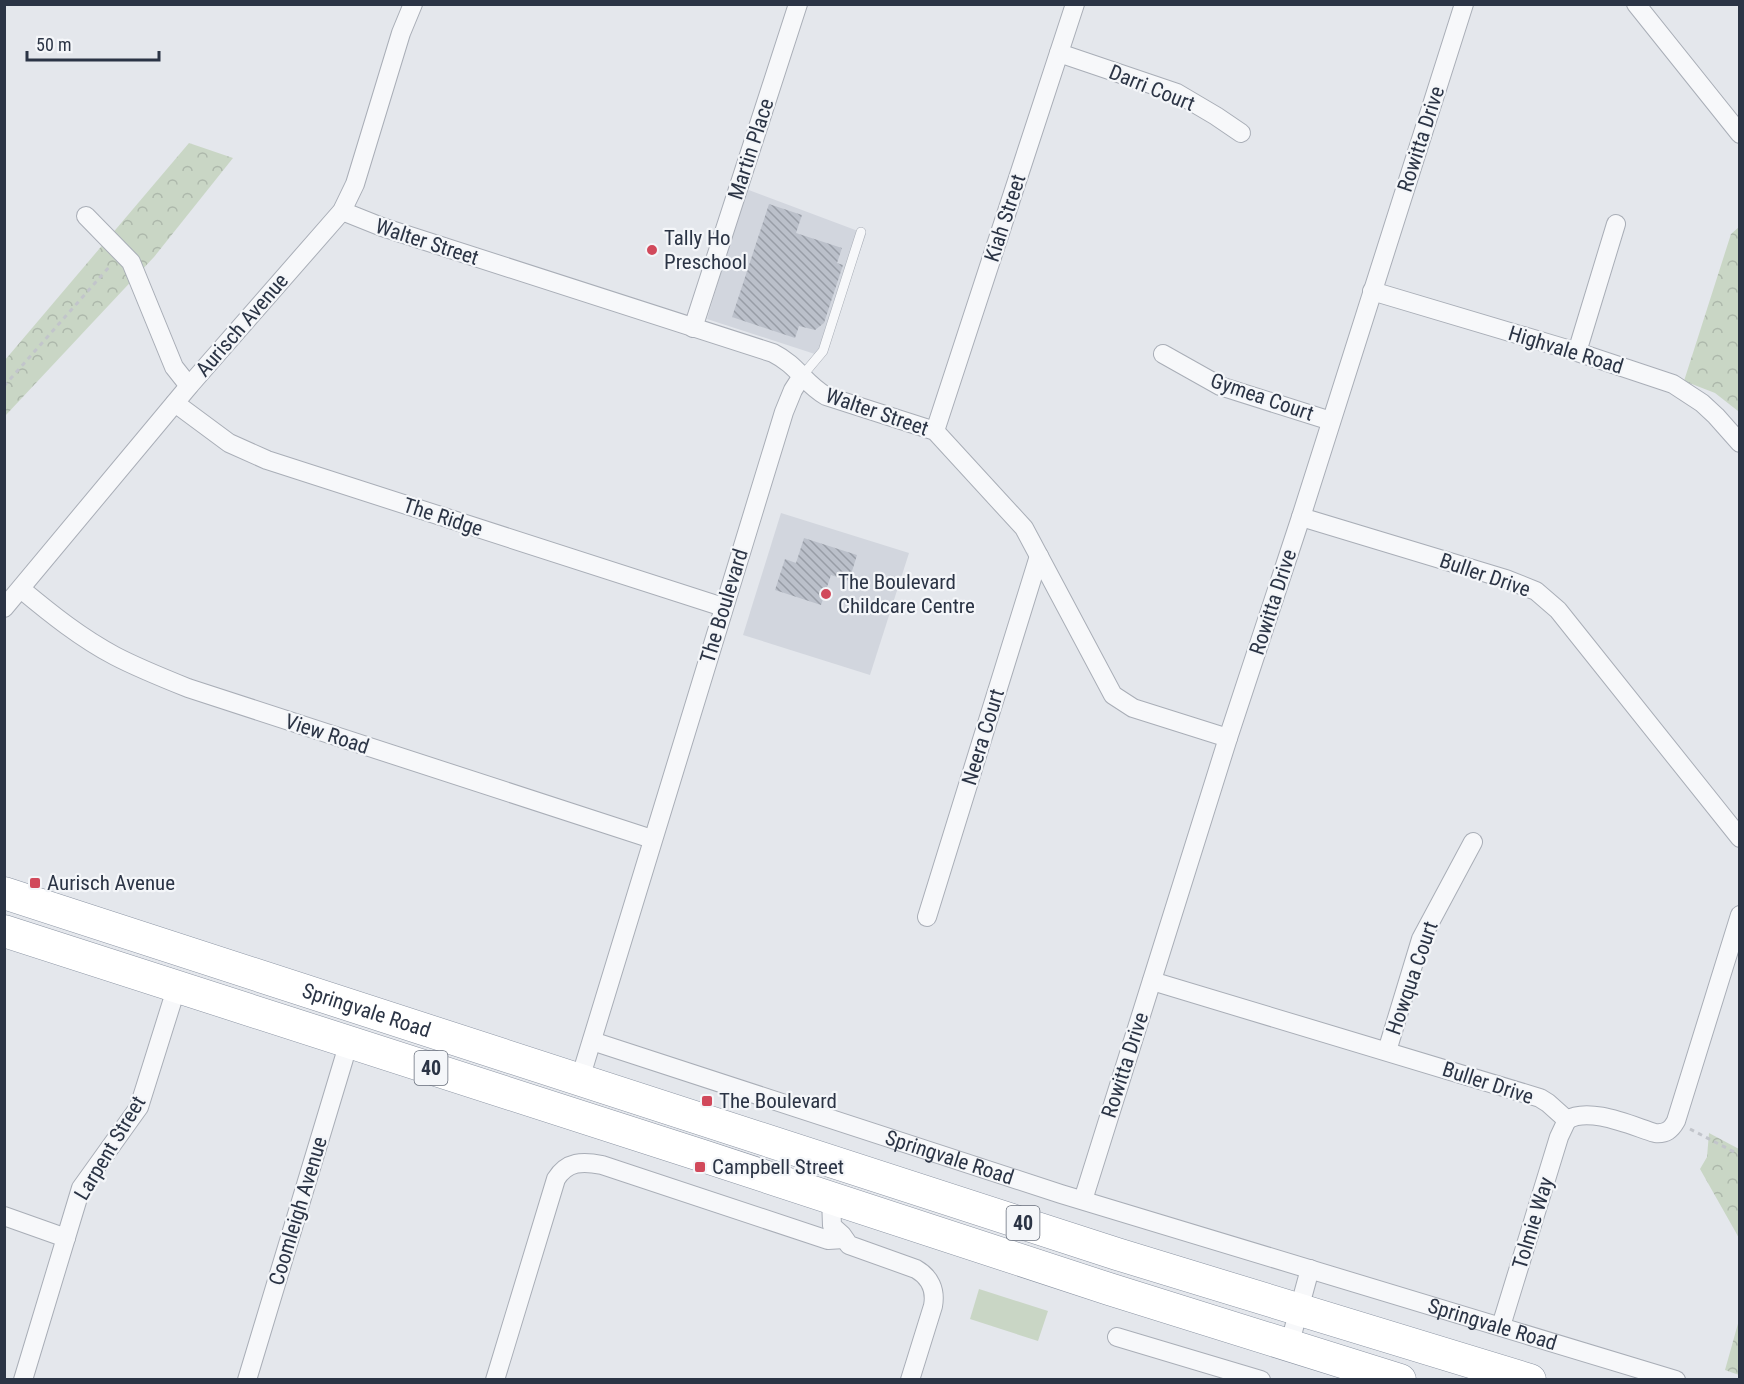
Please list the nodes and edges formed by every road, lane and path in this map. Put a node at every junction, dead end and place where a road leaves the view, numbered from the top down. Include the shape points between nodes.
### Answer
1 (413, 4) edge
2 (798, 4) edge
3 (1075, 4) edge
4 (1464, 4) edge
5 (1636, 4) edge
6 (1059, 53) junction
7 (1241, 133) dead end
8 (1740, 134) edge
9 (342, 211) junction
10 (86, 216) dead end
11 (1616, 224) dead end
12 (861, 232) dead end
13 (113, 263) dead end
14 (1372, 291) junction
15 (693, 328) junction
16 (1577, 352) junction
17 (1163, 354) dead end
18 (802, 376) junction
19 (4, 386) edge
20 (189, 386) junction
21 (175, 403) junction
22 (1331, 421) junction
23 (935, 431) junction
24 (1740, 443) edge
25 (1301, 517) junction
26 (1039, 556) junction
27 (21, 590) junction
28 (723, 607) junction
29 (4, 608) edge
30 (1228, 738) junction
31 (1740, 838) edge
32 (652, 839) junction
33 (1473, 842) dead end
34 (4, 893) edge
35 (1740, 915) edge
36 (927, 918) dead end
37 (4, 931) edge
38 (1152, 981) junction
39 (177, 986) junction
40 (592, 1041) junction
41 (349, 1042) junction
42 (1387, 1051) junction
43 (580, 1080) junction
44 (1567, 1120) junction
45 (1676, 1121) junction
46 (1740, 1155) edge
47 (855, 1191) junction
48 (1083, 1200) junction
49 (4, 1216) edge
50 (843, 1237) junction
51 (66, 1238) junction
52 (1310, 1269) junction
53 (1298, 1309) junction
54 (1501, 1326) junction
55 (1118, 1337) dead end
56 (1288, 1346) junction
57 (1209, 1372) edge
58 (23, 1380) edge
59 (247, 1380) edge
60 (495, 1380) edge
61 (910, 1380) edge
62 (1262, 1380) edge
63 (1400, 1380) edge
64 (1530, 1380) edge
65 (1676, 1380) edge

1 - 9 street, Aurisch Avenue via 355,184
2 - 15 street, Martin Place
3 - 6 street, Kiah Street
4 - 14 street, Rowitta Drive
5 - 8 street
6 - 7 street, Darri Court via 1177,93
6 - 23 street, Kiah Street
9 - 15 street, Walter Street
9 - 20 street, Aurisch Avenue
10 - 20 street via 131,262 174,367
11 - 16 street
12 - 18 lane via 823,351
13 - 19 path
14 - 16 street, Highvale Road
14 - 22 street, Rowitta Drive
15 - 18 street, Walter Street via 773,353
16 - 24 street, Highvale Road via 1673,384 1702,403
17 - 22 street, Gymea Court via 1220,386
18 - 23 street, Walter Street via 826,396
18 - 28 street, The Boulevard via 784,412
20 - 21 street, Aurisch Avenue
21 - 27 street, Aurisch Avenue
21 - 28 street, The Ridge via 229,443 267,460
22 - 25 street, Rowitta Drive
23 - 26 street, Walter Street via 1024,528
25 - 30 street, Rowitta Drive
25 - 31 street, Buller Drive via 1536,591 1558,610
26 - 30 street, Walter Street via 1113,695 1133,708
26 - 36 street, Neera Court
27 - 29 street, Aurisch Avenue
27 - 32 street, View Road via 93,643 188,688
28 - 32 street, The Boulevard
30 - 38 street, Rowitta Drive
32 - 40 street, The Boulevard
33 - 42 street, Howqua Court via 1421,939
34 - 43 highway, Springvale Road / 40
35 - 45 street
37 - 39 highway, Springvale Road / 40
38 - 42 street, Buller Drive
38 - 48 street, Rowitta Drive
39 - 41 highway, Springvale Road / 40
39 - 51 street, Larpent Street via 139,1107 81,1188
40 - 43 street, The Boulevard
40 - 48 street, Springvale Road
41 - 47 highway, Springvale Road / 40
41 - 59 street, Coomleigh Avenue
42 - 44 street, Buller Drive via 1540,1098
43 - 47 highway, Springvale Road / 40
44 - 45 street via 1593,1114 1661,1134
44 - 54 street, Tolmie Way
45 - 46 path
47 - 50 street via 851,1225
47 - 50 street via 832,1226
47 - 53 highway, Springvale Road / 40 via 1117,1254
47 - 56 highway, Springvale Road / 40 via 1109,1289
48 - 52 street, Springvale Road
49 - 51 street
50 - 60 street via 828,1240 602,1165 577,1163 556,1179
50 - 61 street via 859,1250 916,1269 932,1286 933,1306
51 - 58 street, Larpent Street
52 - 53 street
52 - 54 street, Springvale Road
53 - 56 street
53 - 64 highway, Springvale Road / 40
54 - 65 street, Springvale Road
55 - 57 street
56 - 63 highway, Springvale Road / 40
57 - 62 street

